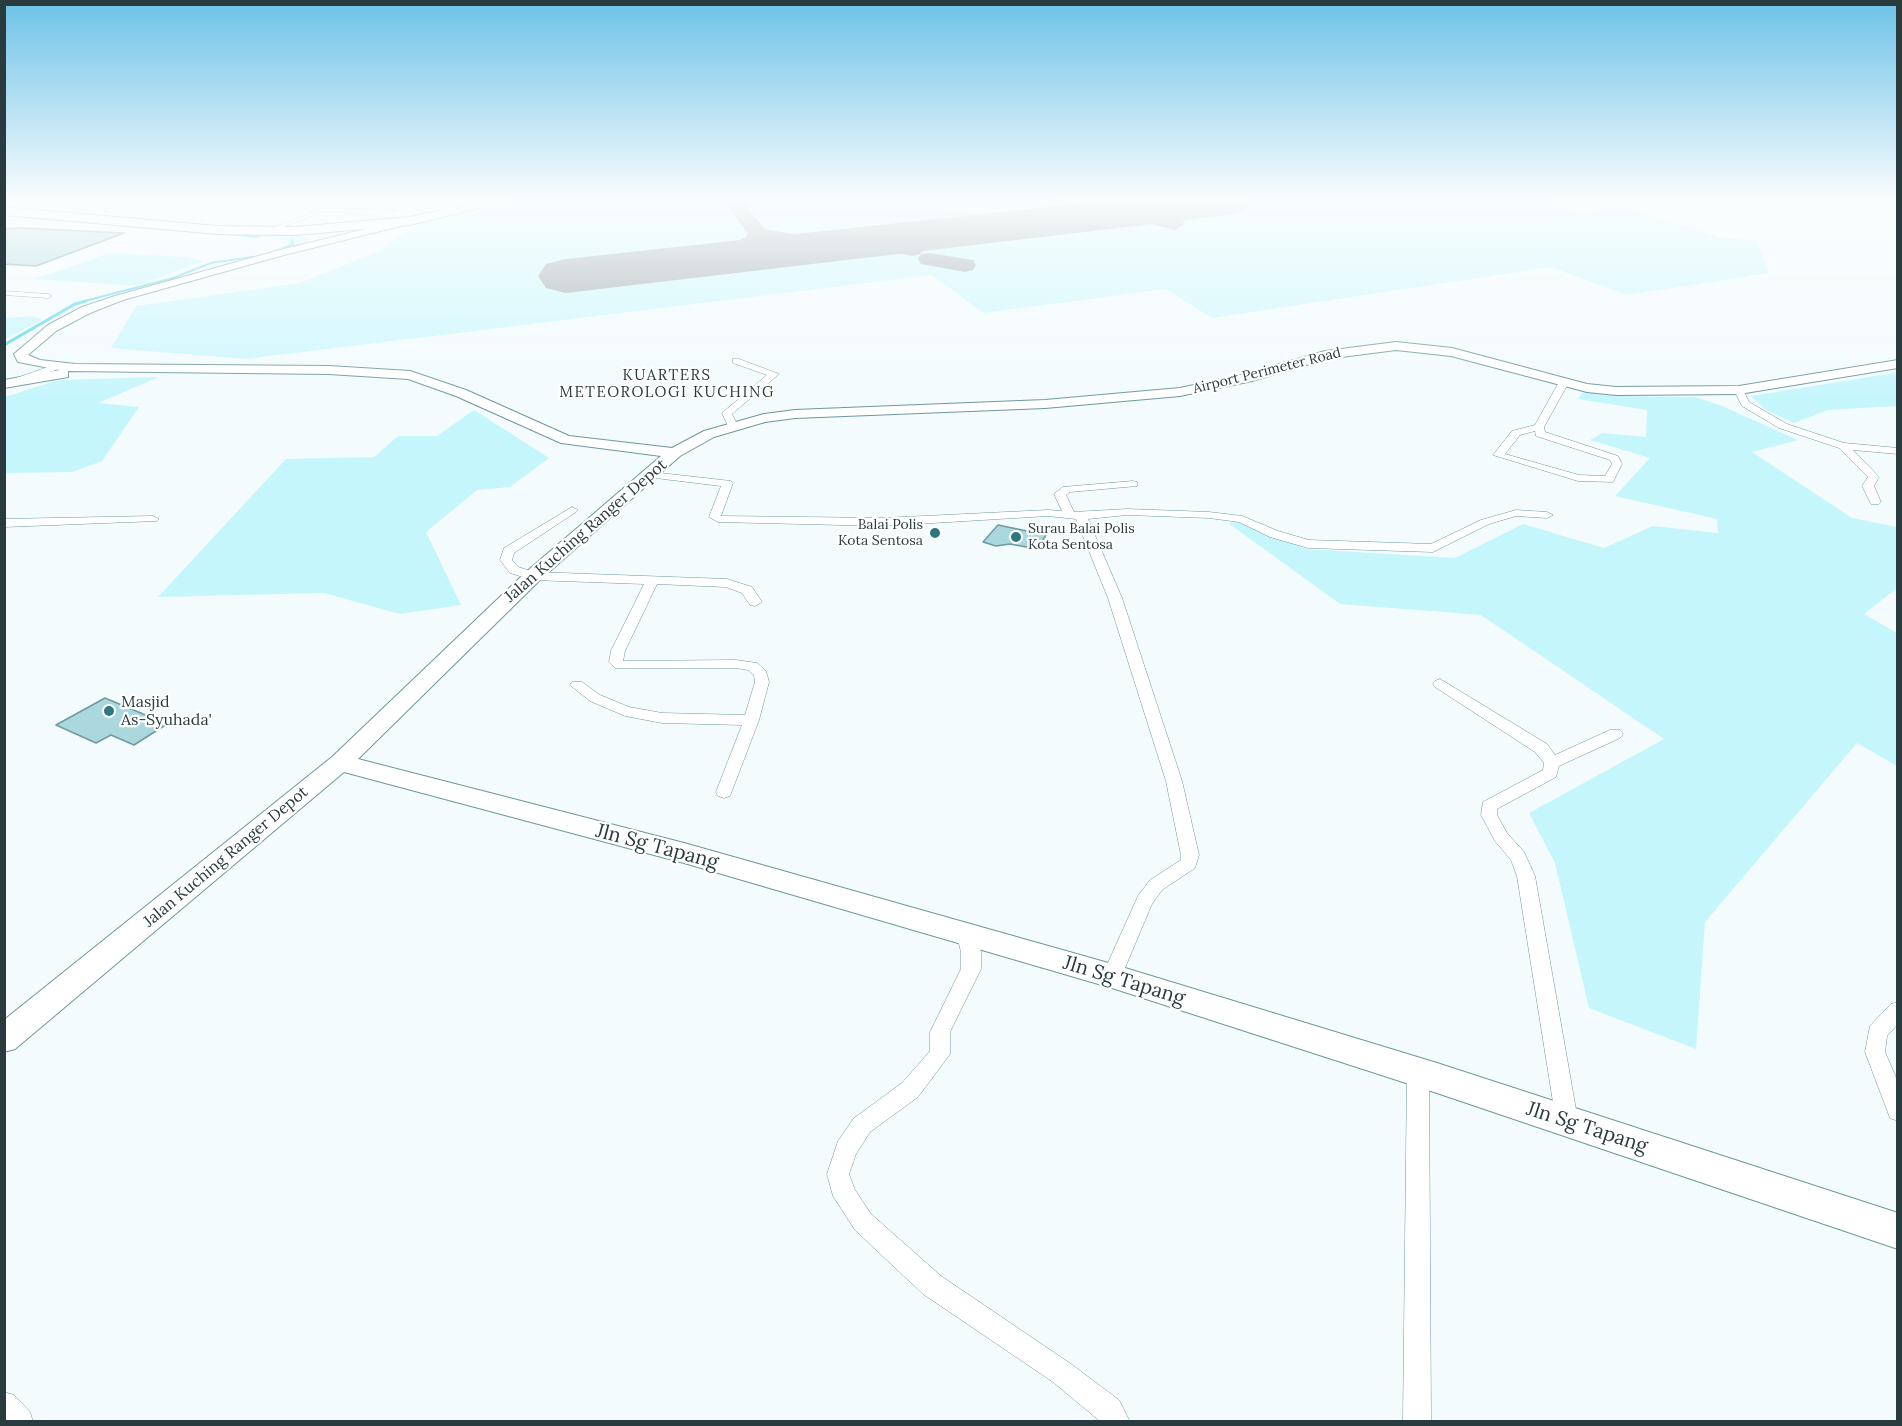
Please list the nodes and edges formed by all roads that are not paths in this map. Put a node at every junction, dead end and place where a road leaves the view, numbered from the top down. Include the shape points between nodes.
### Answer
1 (229, 268) edge
2 (4, 293) edge
3 (48, 296) dead end
4 (23, 359) junction
5 (736, 360) dead end
6 (1898, 364) edge
7 (59, 366) junction
8 (106, 368) junction
9 (4, 376) edge
10 (1564, 382) junction
11 (4, 384) edge
12 (1739, 390) junction
13 (733, 426) junction
14 (1539, 427) junction
15 (1843, 446) junction
16 (1898, 452) edge
17 (674, 453) junction
18 (651, 475) junction
19 (1133, 484) dead end
20 (1875, 502) dead end
21 (572, 510) dead end
22 (1075, 514) junction
23 (1546, 515) dead end
24 (153, 519) dead end
25 (4, 523) edge
26 (533, 576) junction
27 (652, 581) junction
28 (755, 602) dead end
29 (1440, 684) dead end
30 (577, 685) dead end
31 (751, 720) junction
32 (1615, 734) dead end
33 (340, 763) junction
34 (1551, 763) junction
35 (724, 792) dead end
36 (966, 935) junction
37 (1112, 976) junction
38 (1898, 1010) edge
39 (4, 1039) edge
40 (1418, 1072) junction
41 (1898, 1111) edge
42 (1567, 1121) junction
43 (1898, 1231) edge
44 (4, 1405) edge
45 (20, 1422) edge
46 (1117, 1422) edge
47 (1418, 1422) edge

1 - 4 street via 86,310 37,339 21,354
2 - 3 street
4 - 7 street, Jalan Kuching Ranger Depot
4 - 9 street
5 - 13 street via 774,374 726,412
6 - 12 street, Airport Perimeter Road
7 - 8 street, Jalan Kuching Ranger Depot
7 - 11 street
8 - 11 street
8 - 17 street, Jalan Kuching Ranger Depot via 328,370 410,375 566,440
10 - 12 street, Airport Perimeter Road via 1616,391
10 - 13 street, Airport Perimeter Road via 1452,352 1396,346 1325,355 1248,378 1180,392 1035,405 831,411
10 - 14 street
12 - 15 street via 1745,404 1767,419
13 - 17 street, Airport Perimeter Road via 697,439
14 - 14 street via 1516,433 1498,455 1578,478 1609,480 1617,464 1614,458 1550,439 1540,434
15 - 16 street
15 - 20 street via 1874,477 1868,486
17 - 18 street, Jalan Kuching Ranger Depot
18 - 22 street via 727,483 716,518 883,522
18 - 26 street, Jalan Kuching Ranger Depot
19 - 22 street via 1067,489 1060,494
21 - 26 street via 508,551 506,560 514,570
22 - 23 street via 1209,515 1242,519 1308,544 1432,548 1485,522 1516,513
22 - 37 street via 1115,598 1174,781 1190,855 1189,863 1156,885 1144,900
24 - 25 street
26 - 27 street
26 - 33 street, Jalan Kuching Ranger Depot
27 - 28 street via 728,583 747,590
27 - 31 street via 616,662 752,666 761,674 762,682
29 - 34 street via 1541,748
30 - 31 street via 600,701 625,711 662,718
31 - 35 street
32 - 34 street
33 - 36 street, Jln Sg Tapang via 684,853
33 - 39 street, Jalan Kuching Ranger Depot
34 - 42 street via 1550,773 1489,806 1489,815 1518,857 1526,876
36 - 37 street, Jln Sg Tapang
36 - 46 street via 971,969 940,1032 940,1054 910,1090 862,1125 846,1149 838,1173 845,1196 863,1222 932,1285 1062,1373 1109,1410
37 - 40 street, Jln Sg Tapang
38 - 41 street via 1877,1032 1875,1052
40 - 42 street, Jln Sg Tapang
40 - 47 street
42 - 43 street, Jln Sg Tapang
44 - 45 street

